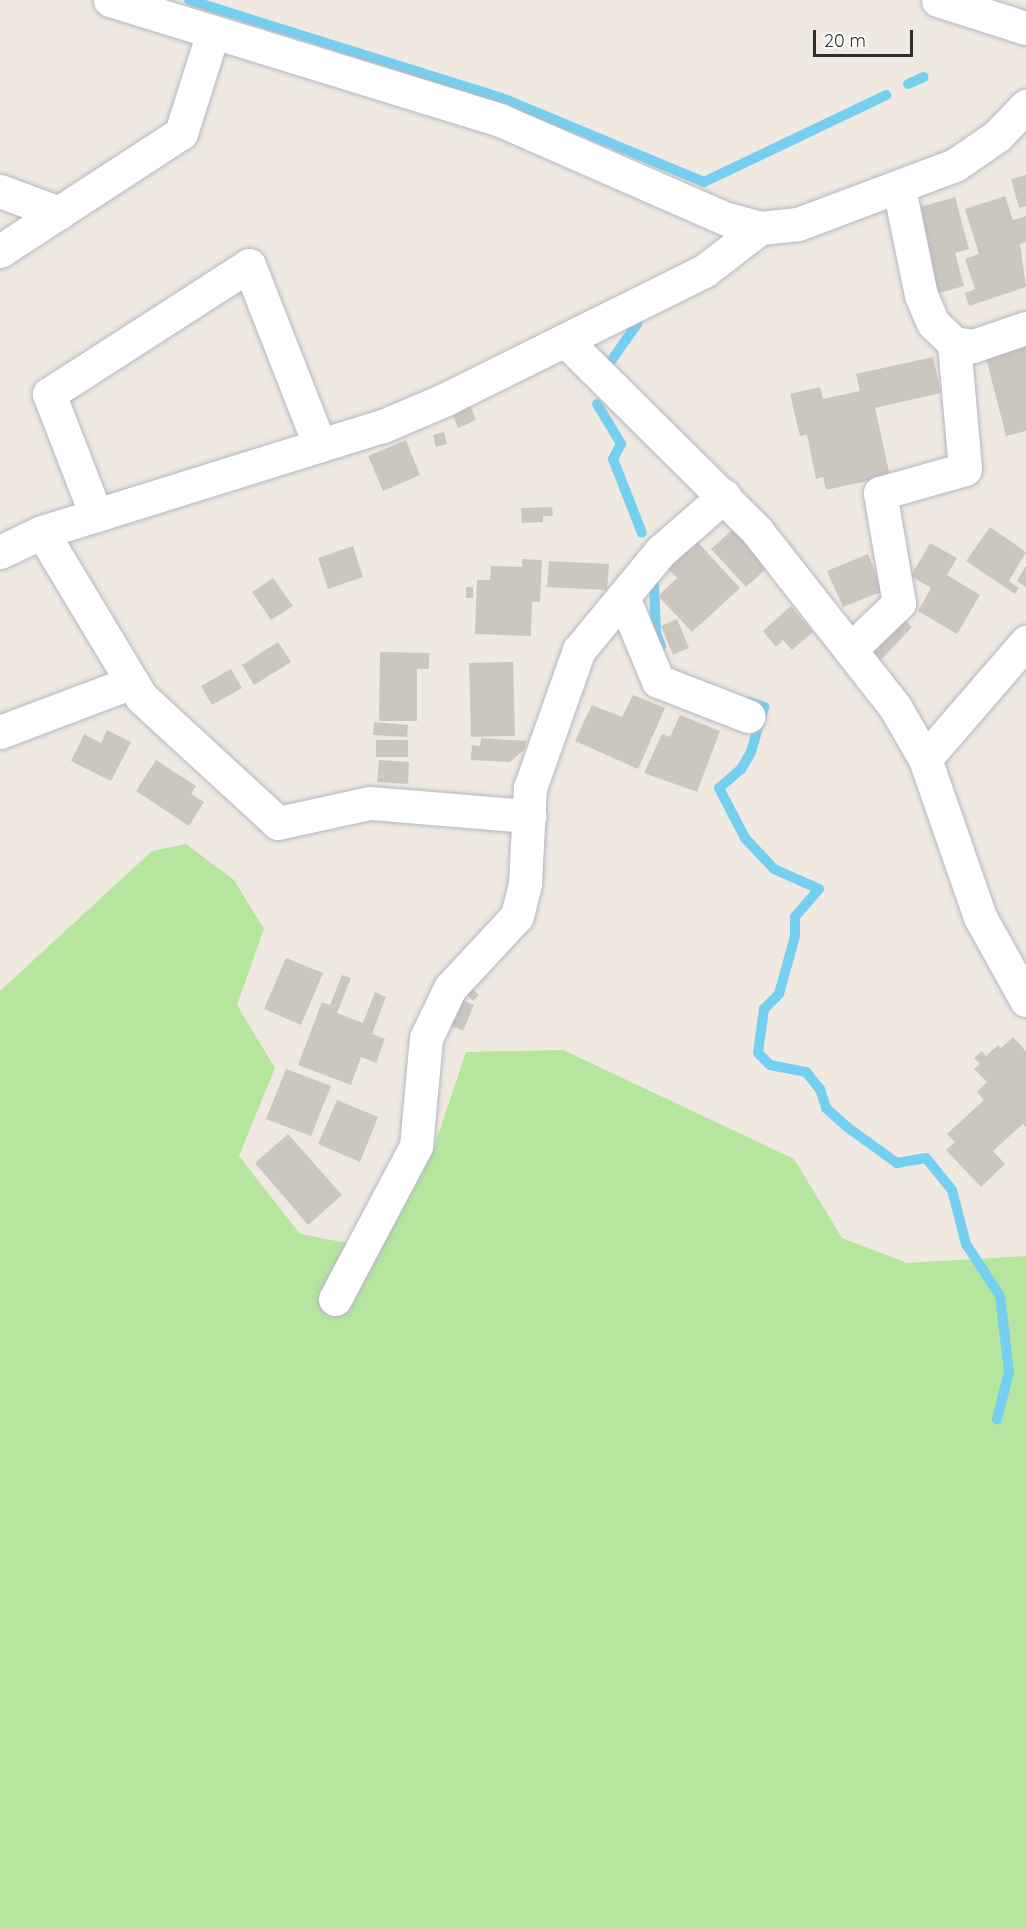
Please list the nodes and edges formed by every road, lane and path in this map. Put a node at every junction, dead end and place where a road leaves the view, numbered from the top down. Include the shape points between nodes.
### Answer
1 (110, 0) edge
2 (938, 0) edge
3 (1026, 28) edge
4 (213, 32) junction
5 (1026, 106) edge
6 (899, 188) junction
7 (0, 191) edge
8 (59, 213) junction
9 (760, 228) junction
10 (0, 251) edge
11 (1026, 328) edge
12 (566, 341) junction
13 (954, 343) junction
14 (320, 446) junction
15 (724, 496) junction
16 (96, 515) junction
17 (42, 532) junction
18 (0, 552) edge
19 (623, 597) junction
20 (1026, 642) edge
21 (850, 650) junction
22 (132, 682) junction
23 (748, 716) dead end
24 (0, 732) edge
25 (925, 759) junction
26 (529, 816) junction
27 (1026, 1000) edge
28 (335, 1299) dead end

1 - 4 street
2 - 3 street
4 - 8 street via 181,133
4 - 9 street via 500,120 727,219
5 - 6 street via 978,151
6 - 9 street via 798,224
6 - 13 street via 921,295 933,322
7 - 8 street
8 - 10 street
9 - 12 street via 704,271
11 - 13 street via 973,346
12 - 14 street via 414,412
12 - 15 street
13 - 21 street via 965,468 880,493 899,603
14 - 16 street
14 - 16 street via 249,265 49,394
15 - 19 street via 661,551
15 - 21 street
16 - 17 street
17 - 18 street
17 - 22 street
19 - 23 street via 658,681
19 - 26 street via 579,650 530,788
20 - 25 street
21 - 25 street via 895,707
22 - 24 street
22 - 26 street via 141,697 278,823 370,804
25 - 27 street via 980,917
26 - 28 street via 525,883 517,916 450,988 426,1038 416,1146

